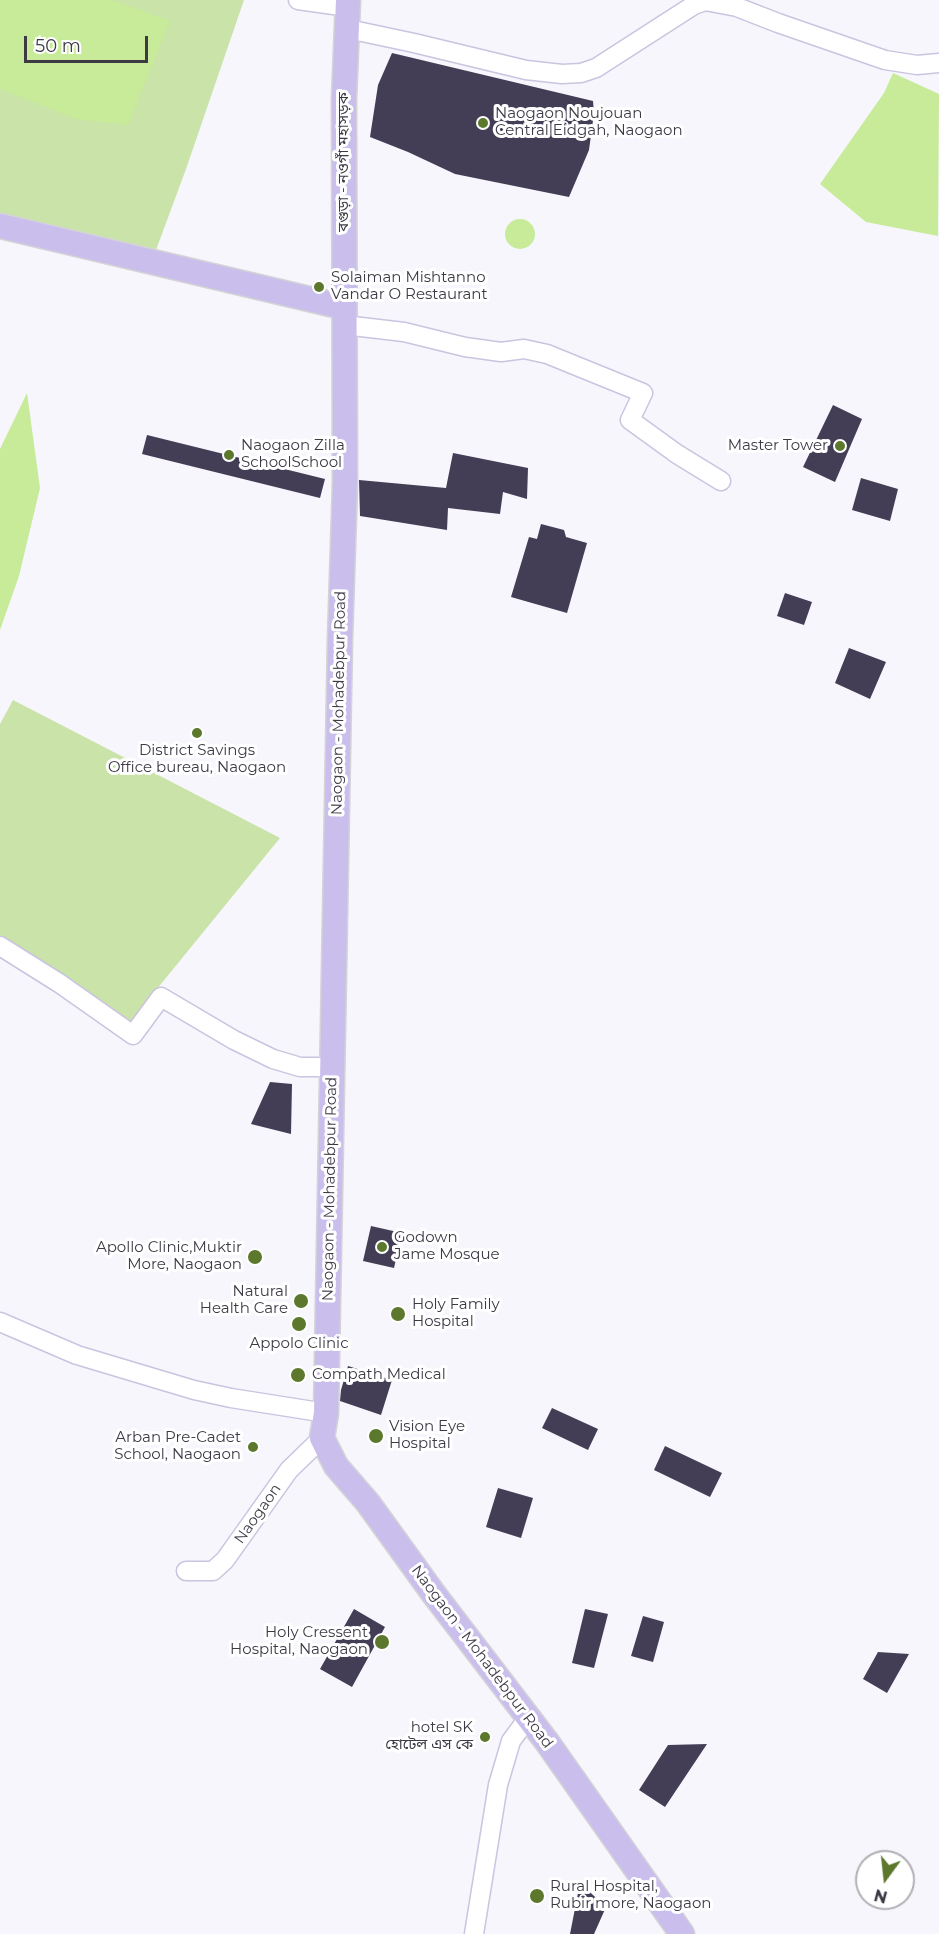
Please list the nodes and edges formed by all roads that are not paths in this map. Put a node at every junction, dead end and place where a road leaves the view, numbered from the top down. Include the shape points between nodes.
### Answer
1 (298, 0) edge
2 (348, 12) edge
3 (939, 63) edge
4 (0, 226) edge
5 (344, 316) junction
6 (721, 480) dead end
7 (0, 946) edge
8 (332, 1067) junction
9 (0, 1322) edge
10 (326, 1413) junction
11 (322, 1438) junction
12 (186, 1570) dead end
13 (528, 1718) junction
14 (474, 1934) edge
15 (682, 1934) edge

1 - 2 street
2 - 3 street via 414,43 526,70 562,74 596,68 705,1 737,7 885,60 916,65
2 - 5 main road, বগুড়া - নওগাঁ মহাসড়ক
4 - 5 main road
5 - 6 street via 465,347 501,352 532,350 643,393 630,420
5 - 8 main road, Naogaon - Mohadebpur Road via 345,483
7 - 8 street via 133,1035 161,997 273,1059 300,1067
8 - 10 main road, Naogaon - Mohadebpur Road
9 - 10 street via 77,1355 194,1390
10 - 11 main road, Naogaon - Mohadebpur Road
11 - 12 street, Naogaon via 289,1470 225,1560 213,1570
11 - 13 main road, Naogaon - Mohadebpur Road via 336,1466 368,1503
13 - 14 street via 511,1741 498,1785
13 - 15 main road, Naogaon - Mohadebpur Road

